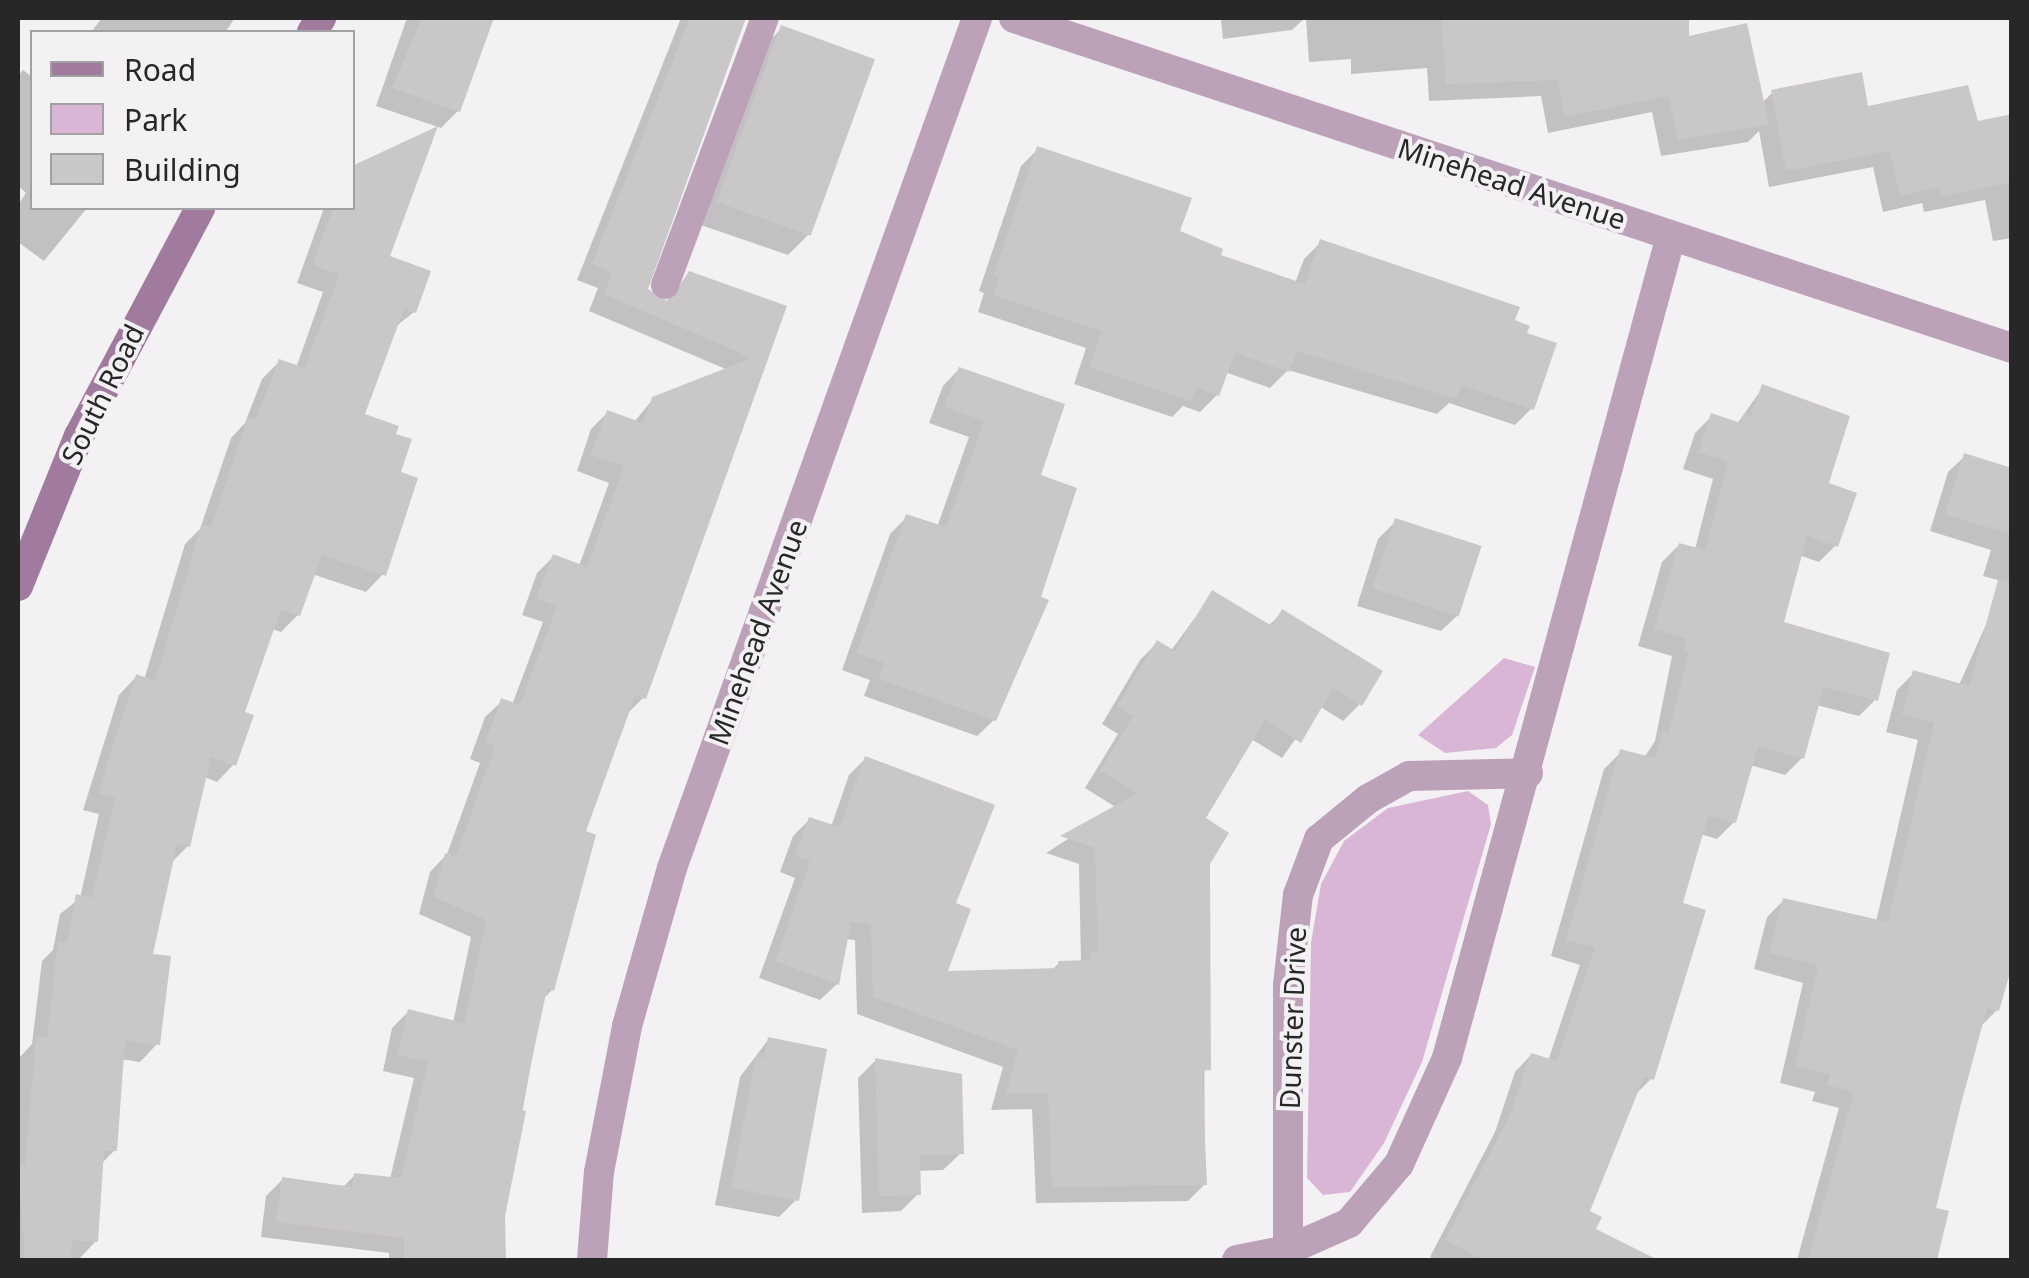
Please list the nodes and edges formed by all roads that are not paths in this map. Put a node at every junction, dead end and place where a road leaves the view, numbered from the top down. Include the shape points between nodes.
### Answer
1 (766, 18) edge
2 (977, 18) edge
3 (1014, 18) edge
4 (199, 210) edge
5 (1671, 236) junction
6 (665, 285) dead end
7 (2012, 348) edge
8 (18, 586) edge
9 (1528, 773) junction
10 (1288, 1250) junction
11 (592, 1260) edge
12 (1236, 1260) edge

1 - 6 lane
2 - 11 street, Minehead Avenue via 672,868 628,1026 599,1172
3 - 5 street, Minehead Avenue
4 - 8 main road, South Road via 79,436
5 - 7 street, Minehead Avenue
5 - 9 street
9 - 10 street via 1447,1058 1399,1164 1349,1223
9 - 10 street, Dunster Drive via 1409,776 1319,839 1298,895 1288,985
10 - 12 street

